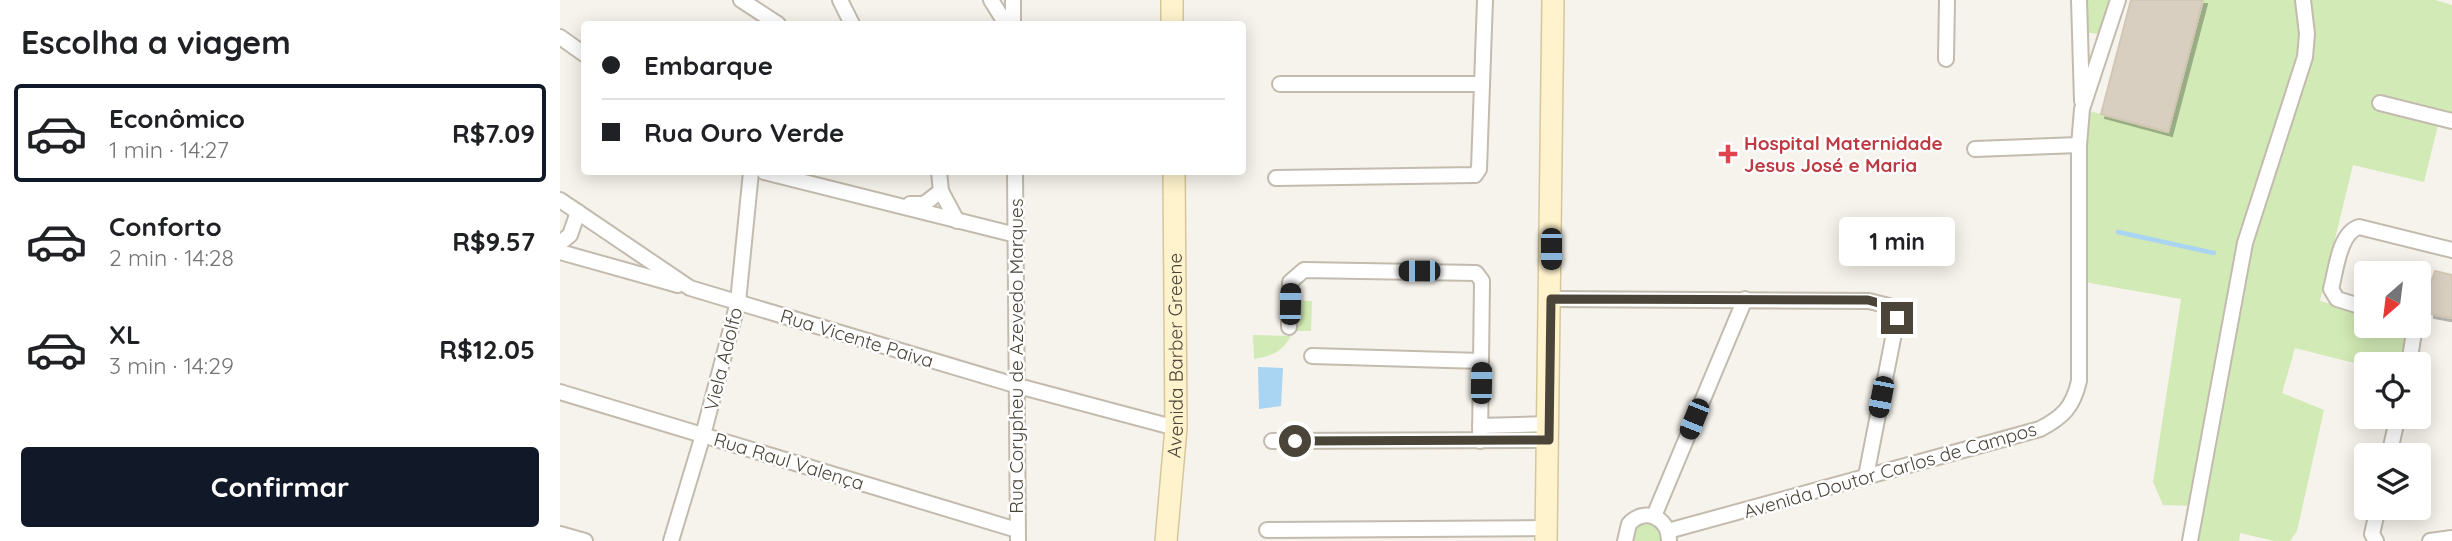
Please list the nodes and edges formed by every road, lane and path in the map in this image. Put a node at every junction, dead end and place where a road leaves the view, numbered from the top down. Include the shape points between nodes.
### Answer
1 (741, 0) edge
2 (991, 0) edge
3 (1013, 0) edge
4 (1172, 0) edge
5 (1485, 0) edge
6 (1553, 0) edge
7 (1947, 0) edge
8 (2079, 0) edge
9 (2118, 0) edge
10 (2303, 0) edge
11 (842, 3) edge
12 (773, 21) edge
13 (839, 21) edge
14 (851, 21) edge
15 (1004, 21) edge
16 (1013, 21) edge
17 (1172, 21) edge
18 (2110, 26) junction
19 (2079, 28) junction
20 (560, 37) edge
21 (581, 52) edge
22 (1946, 59) dead end
23 (1280, 84) dead end
24 (1482, 84) junction
25 (2380, 103) dead end
26 (2082, 109) junction
27 (2452, 121) edge
28 (2079, 145) junction
29 (1975, 149) dead end
30 (751, 175) edge
31 (776, 175) edge
32 (939, 175) edge
33 (1015, 175) edge
34 (1174, 175) edge
35 (1276, 178) dead end
36 (942, 191) junction
37 (560, 200) edge
38 (891, 203) junction
39 (579, 212) junction
40 (957, 221) junction
41 (1016, 235) junction
42 (560, 243) edge
43 (2452, 250) edge
44 (560, 252) edge
45 (690, 289) junction
46 (1551, 299) junction
47 (1745, 299) junction
48 (738, 302) junction
49 (2354, 304) edge
50 (1289, 327) dead end
51 (1312, 356) dead end
52 (1481, 361) junction
53 (1018, 386) junction
54 (560, 392) edge
55 (1480, 426) junction
56 (1175, 428) junction
57 (1549, 432) junction
58 (703, 435) junction
59 (1272, 441) dead end
60 (1480, 441) junction
61 (1866, 475) junction
62 (1654, 516) junction
63 (2375, 520) edge
64 (1267, 530) dead end
65 (560, 534) edge
66 (1017, 535) edge
67 (1546, 535) edge
68 (1372, 536) edge
69 (1472, 536) edge
70 (1669, 536) edge
71 (2452, 538) edge
72 (585, 541) edge
73 (671, 541) edge
74 (1166, 541) edge
75 (1625, 541) edge
76 (2190, 541) edge
77 (2376, 541) edge
78 (2430, 541) edge

1 - 12 street
2 - 15 street
3 - 16 street
4 - 17 street
5 - 24 street
6 - 46 street
7 - 22 street
8 - 19 street
9 - 18 street, Avenida Doutor Carlos de Campos
10 - 76 street via 2305,57 2245,243
11 - 13 street
11 - 14 street
18 - 19 street via 2094,37
18 - 26 street, Avenida Doutor Carlos de Campos
19 - 26 street
20 - 21 street
23 - 24 street
24 - 35 street via 1475,176
25 - 27 street
26 - 28 street, Avenida Doutor Carlos de Campos
28 - 29 street
28 - 61 street, Avenida Doutor Carlos de Campos via 2079,381 2069,410 2040,429
30 - 48 street, Viela Adolfo
31 - 38 street
32 - 36 street
33 - 41 street, Rua Corypheu de Azevedo Marques
34 - 56 street, Avenida Barber Greene
36 - 38 street via 924,204
36 - 40 street
37 - 39 street, Rua Vicente Paiva
38 - 40 street
39 - 42 street via 570,235
39 - 45 street, Rua Vicente Paiva
40 - 41 street
41 - 53 street, Rua Corypheu de Azevedo Marques
43 - 49 street via 2359,227 2346,237 2331,289 2337,299
44 - 45 street
45 - 48 street, Rua Vicente Paiva
46 - 47 street
46 - 57 street
47 - 61 street via 1868,300 1895,311
47 - 62 street
48 - 53 street, Rua Vicente Paiva
48 - 58 street, Viela Adolfo
50 - 52 street via 1290,282 1304,270 1471,271 1482,281
51 - 52 street
52 - 55 street
53 - 56 street, Rua Vicente Paiva
53 - 66 street, Rua Corypheu de Azevedo Marques
54 - 58 street, Rua Raul Valença
55 - 57 street
55 - 60 street
56 - 74 street, Avenida Barber Greene
57 - 60 street
57 - 67 street
58 - 66 street, Rua Raul Valença
58 - 73 street, Viela Adolfo
59 - 60 street
61 - 70 street, Avenida Doutor Carlos de Campos
62 - 70 street
62 - 75 street via 1634,519
63 - 77 street via 2372,534
64 - 68 street
65 - 72 street
67 - 69 street
68 - 69 street
71 - 78 street

